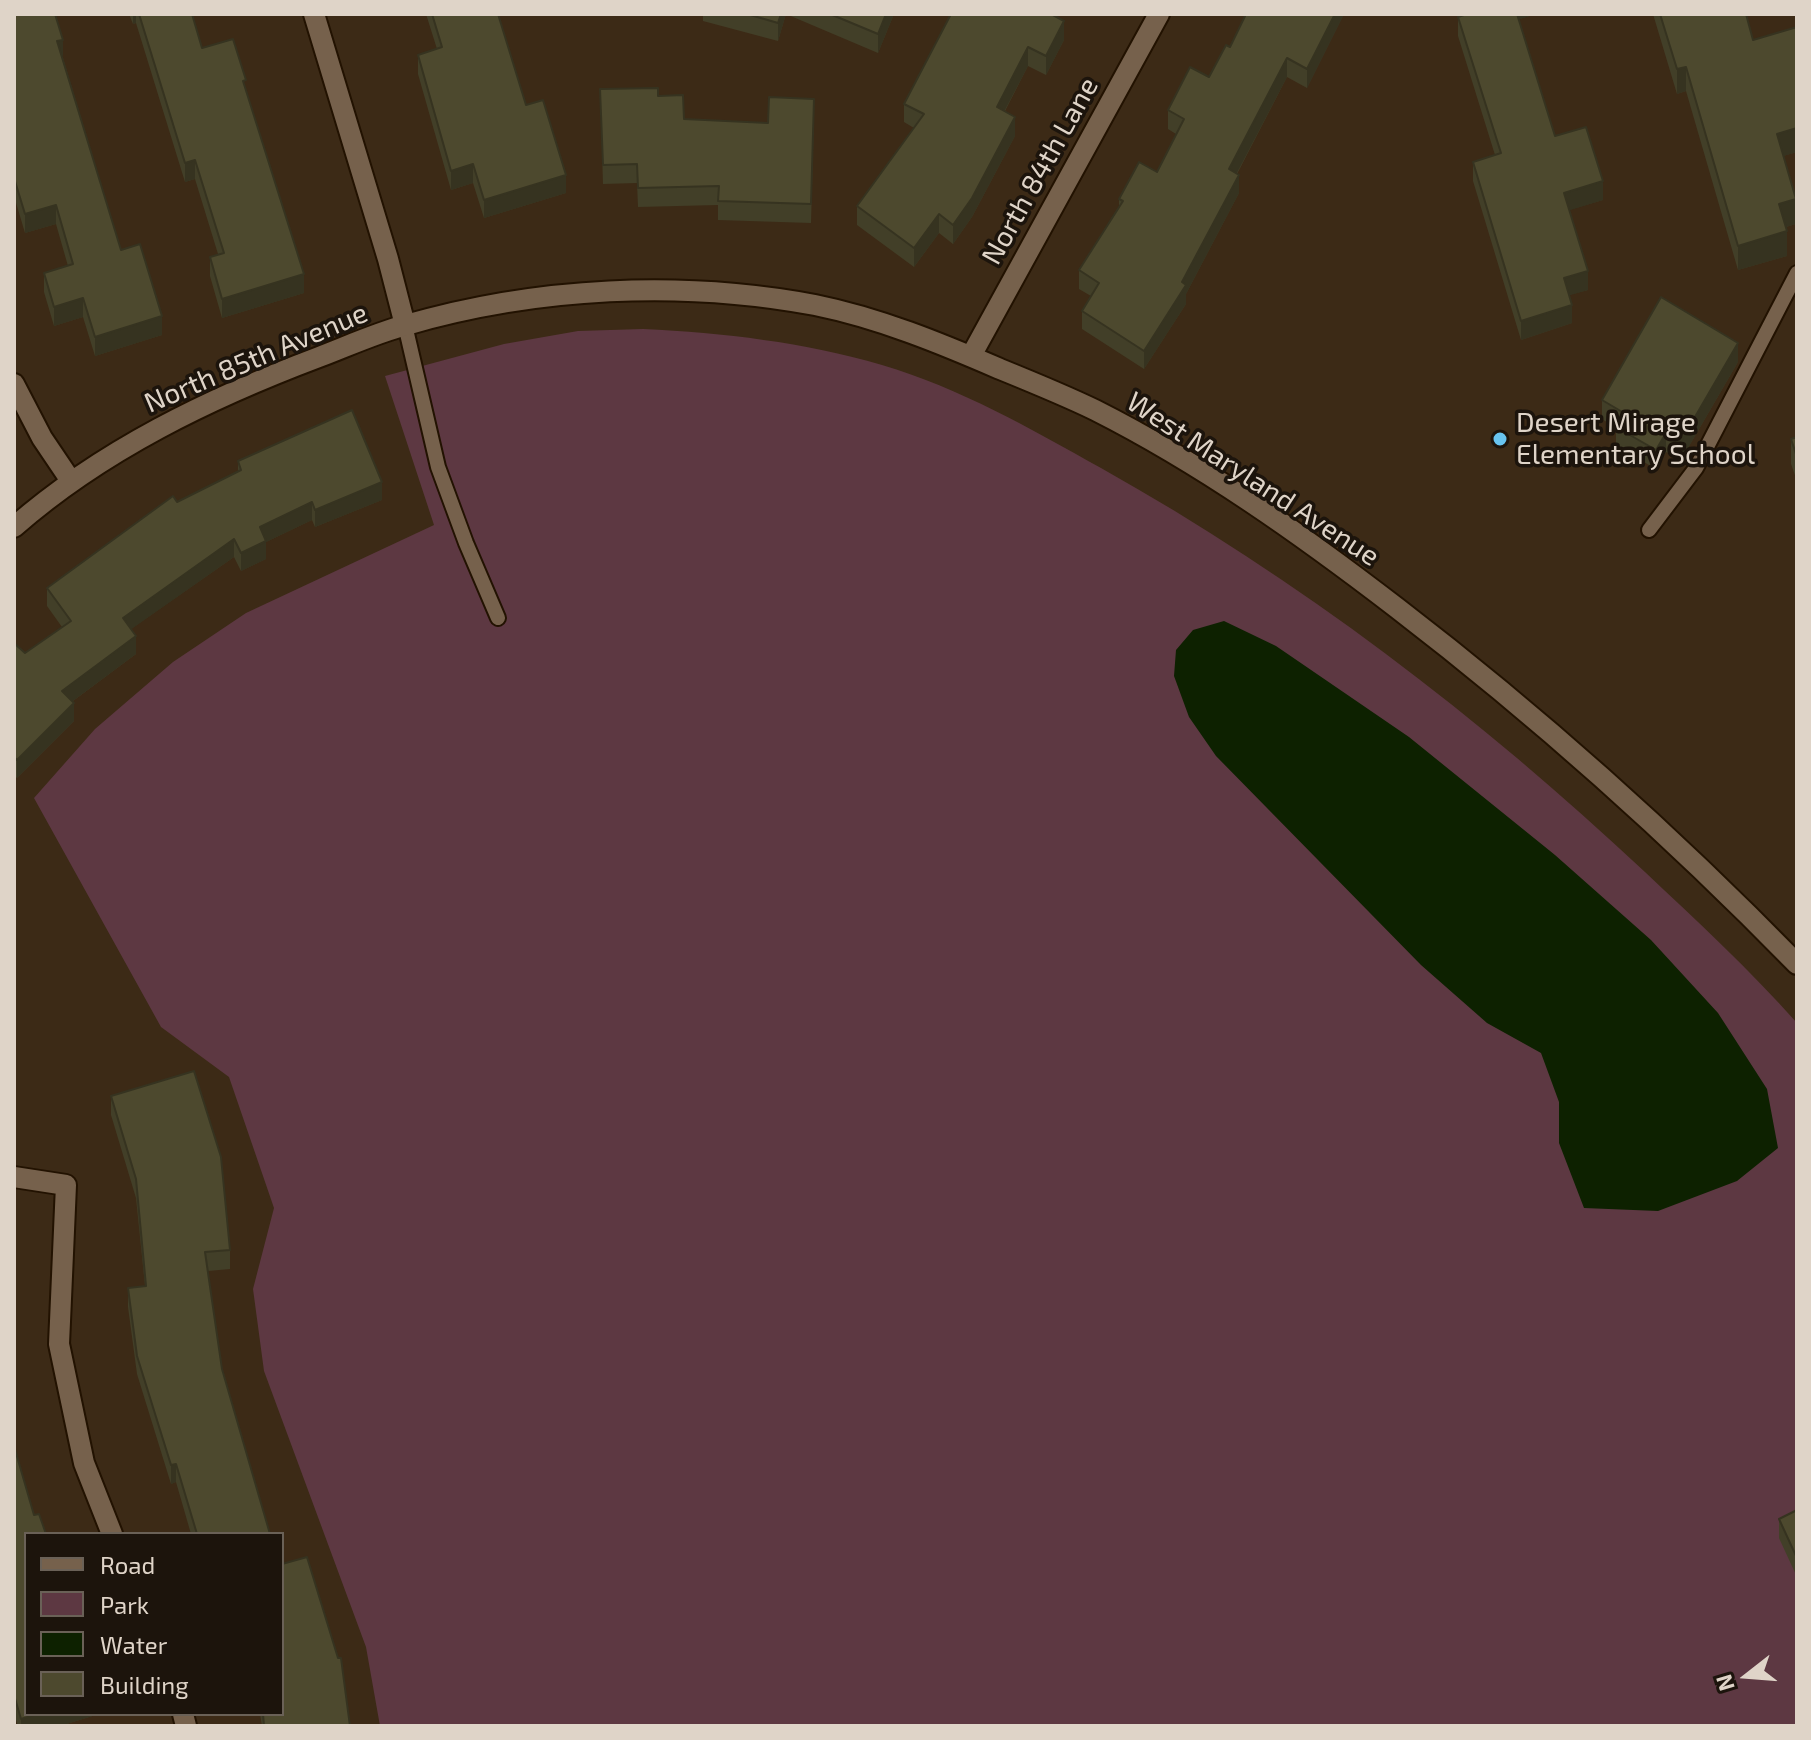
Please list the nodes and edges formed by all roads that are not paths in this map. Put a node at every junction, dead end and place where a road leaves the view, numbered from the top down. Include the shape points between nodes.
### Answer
1 (314, 14) edge
2 (1159, 14) edge
3 (1797, 273) edge
4 (405, 325) junction
5 (971, 356) junction
6 (14, 384) edge
7 (71, 481) junction
8 (14, 527) edge
9 (1649, 530) dead end
10 (498, 618) dead end
11 (1797, 964) edge
12 (14, 1177) edge
13 (111, 1532) edge

1 - 4 street
2 - 5 street, North 84th Lane
3 - 9 lane via 1696,468
4 - 5 street, West Maryland Avenue via 539,297 713,292 818,306
4 - 7 street, North 85th Avenue via 212,401
4 - 10 lane via 438,467
5 - 11 street, West Maryland Avenue via 1093,409 1327,555 1534,716
6 - 7 street
7 - 8 street, North 85th Avenue
12 - 13 street via 66,1185 59,1344 84,1463

